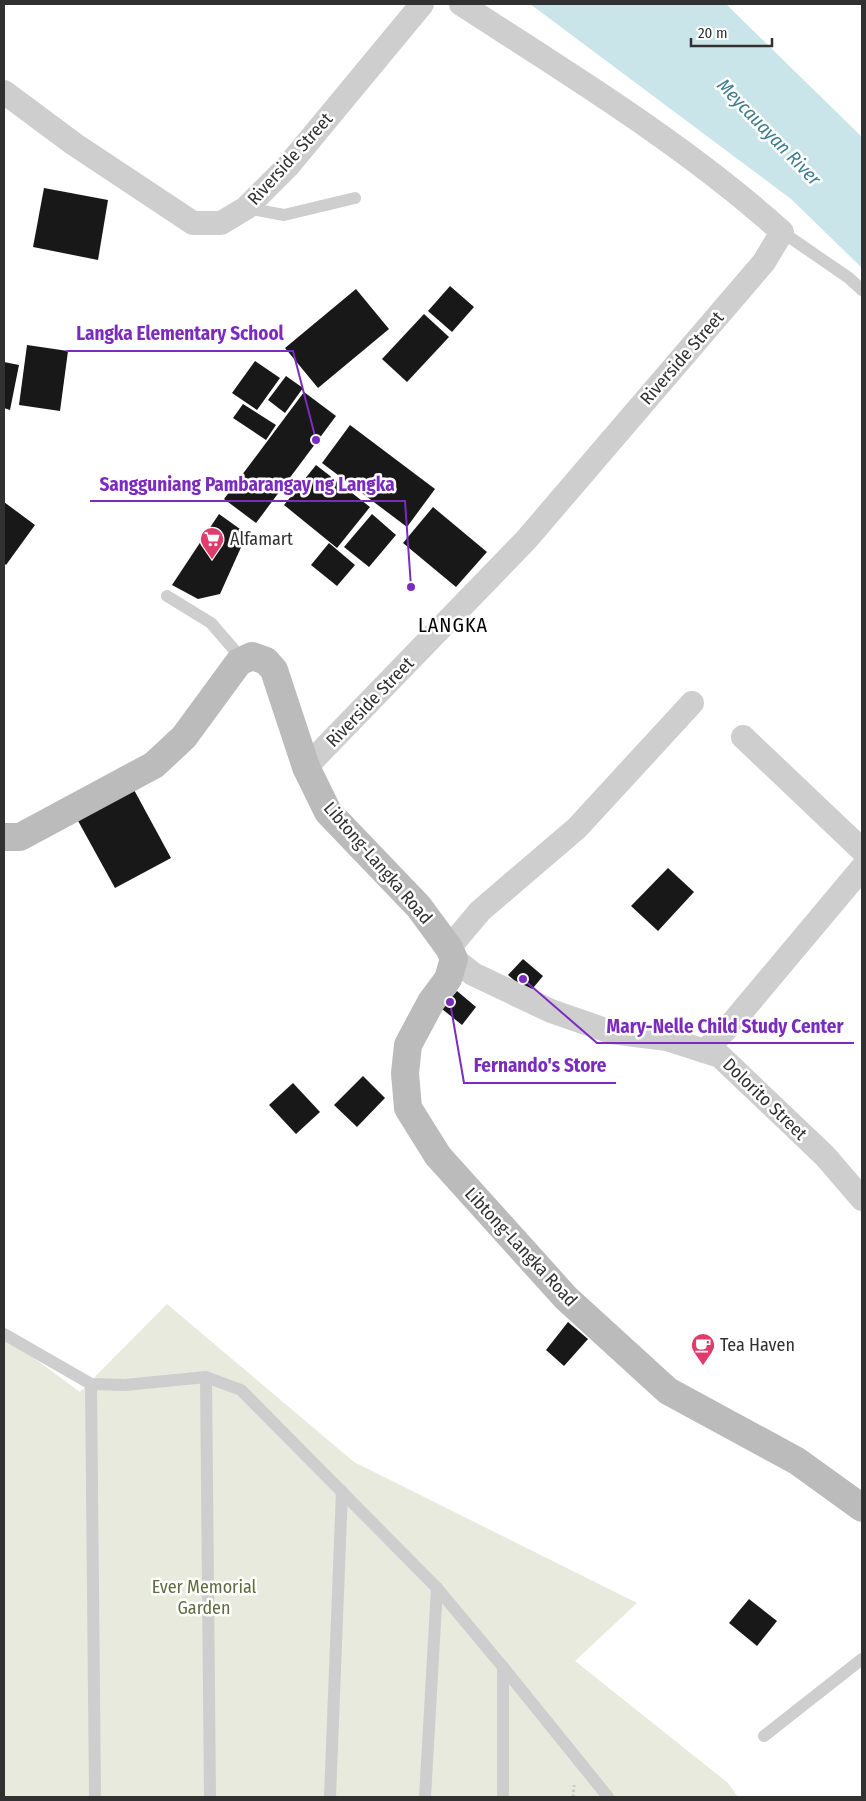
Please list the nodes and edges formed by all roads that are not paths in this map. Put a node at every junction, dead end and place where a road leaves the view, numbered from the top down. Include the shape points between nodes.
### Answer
1 (422, 4) edge
2 (461, 4) edge
3 (4, 92) edge
4 (355, 198) dead end
5 (246, 208) junction
6 (782, 232) junction
7 (862, 290) edge
8 (167, 596) dead end
9 (243, 660) junction
10 (692, 703) dead end
11 (743, 737) dead end
12 (306, 767) junction
13 (4, 837) edge
14 (862, 850) edge
15 (862, 868) edge
16 (451, 954) junction
17 (705, 1051) junction
18 (862, 1199) edge
19 (4, 1334) edge
20 (206, 1377) junction
21 (91, 1384) junction
22 (342, 1491) junction
23 (862, 1508) edge
24 (437, 1588) junction
25 (862, 1659) edge
26 (503, 1667) junction
27 (764, 1736) dead end
28 (95, 1797) edge
29 (210, 1797) edge
30 (330, 1797) edge
31 (425, 1797) edge
32 (503, 1797) edge
33 (608, 1797) edge

1 - 5 street, Riverside Street via 288,166
2 - 6 street via 604,98 746,199
3 - 5 street, Riverside Street via 74,144 193,223 221,223
4 - 5 lane via 284,215
6 - 7 lane via 850,278
6 - 12 street, Riverside Street via 764,262 526,540
8 - 9 lane via 211,622
9 - 12 main road, Libtong-Langka Road via 252,656 266,660 274,670
9 - 13 main road via 230,672 184,737 154,765 20,837
10 - 16 street via 577,828 480,911
11 - 14 street
12 - 16 main road, Libtong-Langka Road via 328,812 419,907
15 - 17 street via 734,1022
16 - 17 street, Dolorito Street via 473,974 551,1011 611,1032 667,1039
16 - 23 main road, Libtong-Langka Road via 448,979 431,1002 408,1045 405,1073 408,1108 438,1156 566,1298 668,1391 797,1461
17 - 18 street, Dolorito Street via 720,1056 825,1156
19 - 21 lane
20 - 21 lane via 125,1385
20 - 22 lane via 241,1390
20 - 29 lane
21 - 28 lane
22 - 24 lane
22 - 30 lane
24 - 26 lane
24 - 31 lane
25 - 27 lane
26 - 32 lane
26 - 33 lane

